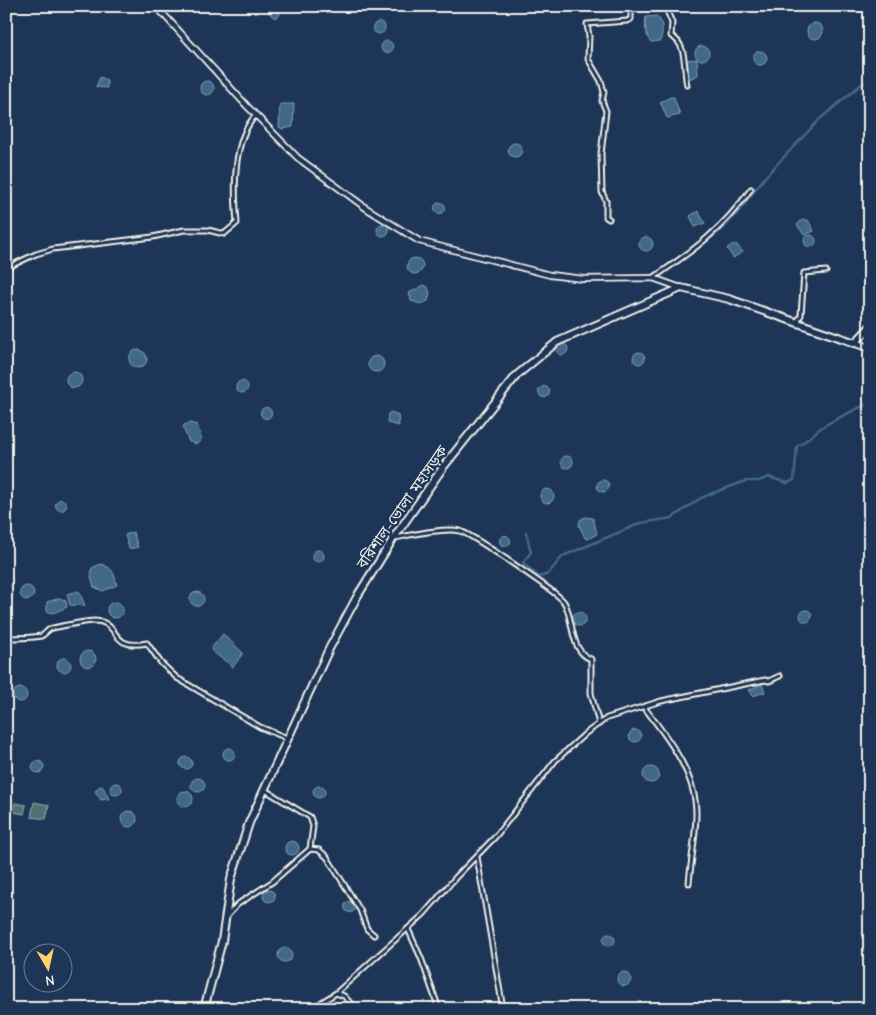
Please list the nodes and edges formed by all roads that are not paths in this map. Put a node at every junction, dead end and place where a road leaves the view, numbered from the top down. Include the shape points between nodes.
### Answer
1 (156, 6) edge
2 (644, 6) edge
3 (665, 6) edge
4 (687, 86) dead end
5 (256, 115) junction
6 (751, 189) dead end
7 (609, 219) dead end
8 (6, 268) edge
9 (826, 271) dead end
10 (653, 278) junction
11 (680, 288) junction
12 (797, 323) junction
13 (865, 332) edge
14 (844, 339) junction
15 (854, 342) junction
16 (867, 347) edge
17 (393, 538) junction
18 (6, 638) edge
19 (780, 676) dead end
20 (644, 706) junction
21 (598, 724) junction
22 (288, 738) junction
23 (264, 789) junction
24 (310, 849) junction
25 (476, 856) junction
26 (689, 883) dead end
27 (226, 916) junction
28 (408, 929) junction
29 (374, 935) dead end
30 (336, 994) junction
31 (204, 1009) edge
32 (311, 1009) edge
33 (356, 1009) edge
34 (439, 1009) edge
35 (503, 1009) edge

1 - 5 main road
2 - 7 street via 631,10 630,19 626,21 587,24 588,59 598,72 604,92 602,101 606,111 600,154 602,192
3 - 4 street via 672,23 671,36 677,39 682,50
5 - 8 street via 246,130 238,159 234,183 237,223 224,234 184,230 154,237 53,248
5 - 10 main road via 308,166 366,208 419,240 550,275
6 - 10 street via 732,216 712,235
9 - 12 street via 804,274 801,315
10 - 11 main road
11 - 12 highway via 729,299
11 - 17 highway, বরিশাল-ভোলা মহাসড়ক via 557,342 517,375 444,466
12 - 14 highway
13 - 14 highway
13 - 15 highway
13 - 16 highway
14 - 15 highway
15 - 16 highway
17 - 21 street via 460,530 477,538 563,599 581,652 591,658 592,693
17 - 22 highway, বরিশাল-ভোলা মহাসড়ক via 329,649
18 - 22 street via 42,636 50,629 88,621 108,624 122,642 132,646 147,643 177,678 260,727
19 - 20 street via 769,681
20 - 21 street
20 - 26 street via 677,752 692,789 696,812
21 - 25 street via 555,761
22 - 23 highway, বরিশাল-ভোলা মহাসড়ক
23 - 24 street via 310,817 313,826
23 - 27 highway, বরিশাল-ভোলা মহাসড়ক via 231,879
24 - 27 street
24 - 29 street via 319,850 327,857 360,910 367,929
25 - 28 street
25 - 35 street
27 - 31 highway, বরিশাল-ভোলা মহাসড়ক
28 - 30 street
28 - 34 street
30 - 32 street
30 - 33 street via 344,996

